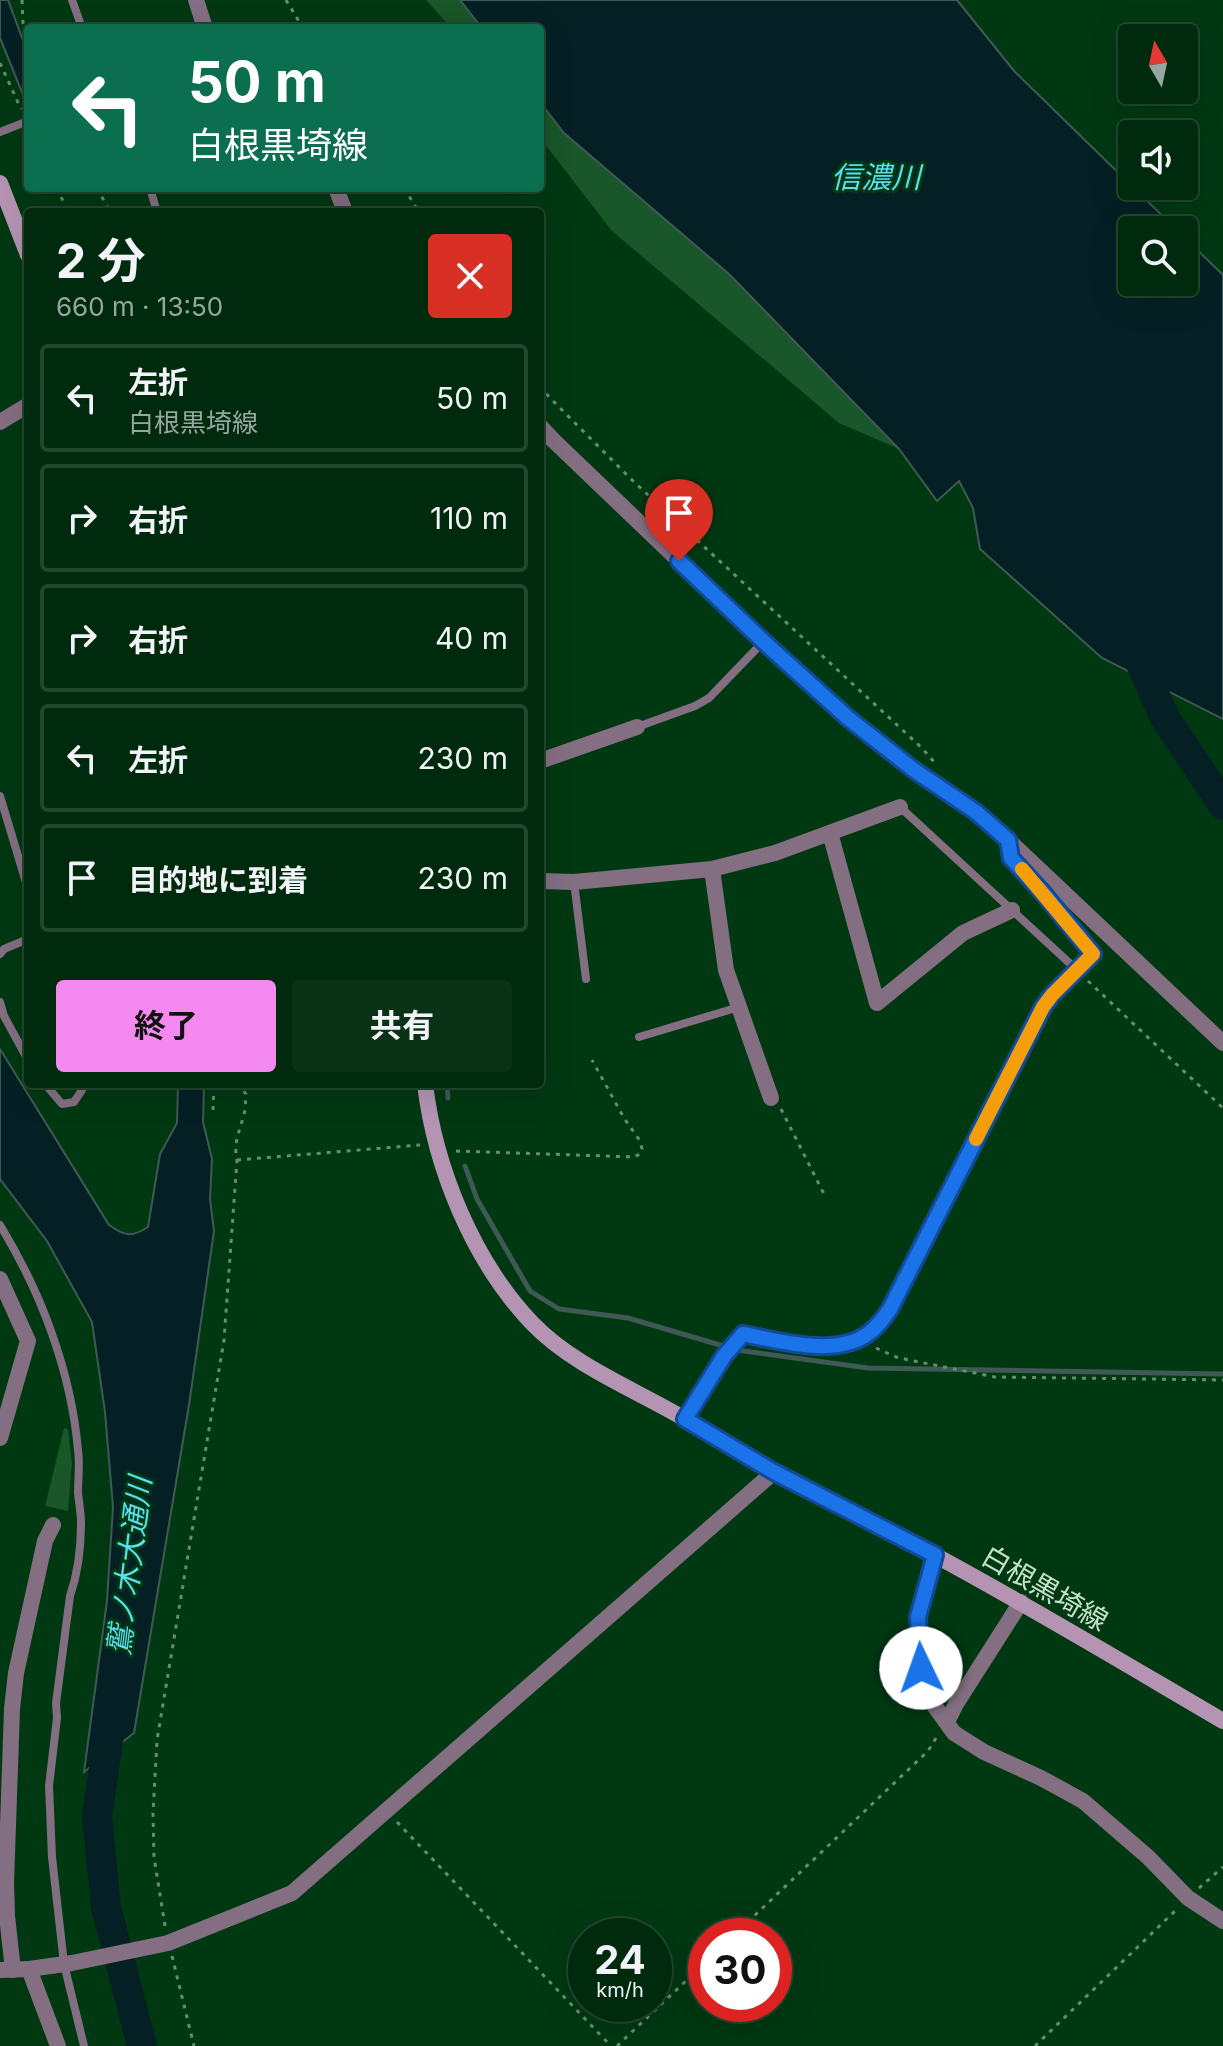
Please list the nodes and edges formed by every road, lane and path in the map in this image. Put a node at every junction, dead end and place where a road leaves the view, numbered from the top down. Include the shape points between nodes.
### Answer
1 (22, 0) edge
2 (72, 0) edge
3 (196, 0) edge
4 (286, 0) edge
5 (81, 24) edge
6 (204, 24) edge
7 (301, 24) edge
8 (24, 25) edge
9 (0, 63) edge
10 (22, 112) dead end
11 (24, 123) edge
12 (0, 132) edge
13 (0, 183) edge
14 (24, 245) edge
15 (544, 391) edge
16 (24, 407) edge
17 (0, 422) edge
18 (544, 430) edge
19 (764, 642) junction
20 (637, 727) joint
21 (544, 760) edge
22 (940, 769) dead end
23 (0, 796) edge
24 (900, 807) joint
25 (830, 833) junction
26 (1008, 840) junction
27 (712, 869) junction
28 (24, 876) edge
29 (544, 881) edge
30 (574, 882) junction
31 (1012, 910) junction
32 (24, 941) edge
33 (0, 954) edge
34 (1077, 970) junction
35 (586, 979) dead end
36 (0, 1002) edge
37 (739, 1007) junction
38 (639, 1037) dead end
39 (1223, 1043) edge
40 (24, 1053) edge
41 (592, 1060) dead end
42 (48, 1088) edge
43 (82, 1088) edge
44 (214, 1088) edge
45 (241, 1088) edge
46 (426, 1088) edge
47 (771, 1098) joint
48 (1223, 1108) edge
49 (213, 1110) dead end
50 (437, 1147) junction
51 (237, 1160) junction
52 (826, 1198) dead end
53 (0, 1225) edge
54 (0, 1279) edge
55 (867, 1335) junction
56 (1223, 1380) edge
57 (685, 1419) junction
58 (0, 1438) edge
59 (774, 1472) junction
60 (53, 1525) dead end
61 (935, 1555) junction
62 (1021, 1602) junction
63 (1223, 1721) edge
64 (947, 1722) junction
65 (386, 1811) junction
66 (1223, 1867) edge
67 (1188, 1898) junction
68 (752, 1918) edge
69 (1223, 1921) edge
70 (164, 1944) junction
71 (68, 1964) junction
72 (14, 1970) edge
73 (688, 1979) edge
74 (58, 2046) edge
75 (84, 2046) edge
76 (194, 2046) edge
77 (611, 2046) edge
78 (617, 2046) edge
79 (1035, 2046) edge

1 - 8 path
2 - 5 lane
3 - 6 street
4 - 7 path
9 - 10 path
11 - 12 lane, bridge
13 - 14 main road
15 - 22 path
16 - 17 street
18 - 19 street
19 - 20 lane via 709,698
19 - 26 street via 848,718
20 - 21 street
23 - 28 lane
24 - 25 street
24 - 31 lane
25 - 27 street
25 - 31 street via 877,1003 963,933
26 - 34 street via 1011,858 1093,954
26 - 39 street
27 - 30 street
27 - 37 street via 726,970
29 - 30 street
30 - 35 lane
31 - 34 lane
32 - 33 lane
34 - 48 path
34 - 55 street via 1043,1007 890,1309
36 - 40 lane
37 - 38 lane
37 - 47 street
41 - 50 path via 640,1141 640,1154
42 - 43 lane via 62,1104 74,1102
44 - 49 path
45 - 51 path via 246,1094
46 - 50 main road, 白根黒埼線
47 - 52 path via 783,1111
50 - 51 path
50 - 57 main road, 白根黒埼線 via 484,1259 534,1325 569,1354
51 - 70 path via 224,1340 157,1740 154,1857
53 - 71 lane via 48,1323 79,1453 81,1525 49,1786 52,1857
54 - 58 street via 28,1341
55 - 56 path via 877,1350 896,1357 995,1377
55 - 57 street via 809,1346 743,1334
57 - 59 main road, 白根黒埼線
59 - 61 main road, 白根黒埼線
59 - 65 street
60 - 72 street via 45,1541 12,1709 6,1883
61 - 62 main road, 白根黒埼線
61 - 64 street via 918,1617 918,1647 923,1690
62 - 63 main road, 白根黒埼線
62 - 64 street
64 - 67 street via 954,1733 984,1752 1083,1801
64 - 68 path via 928,1751
65 - 70 street via 292,1893
65 - 77 path
66 - 67 path
67 - 69 street
67 - 79 path
70 - 71 street
70 - 76 path
71 - 72 street
71 - 75 lane
72 - 74 street
73 - 78 path

